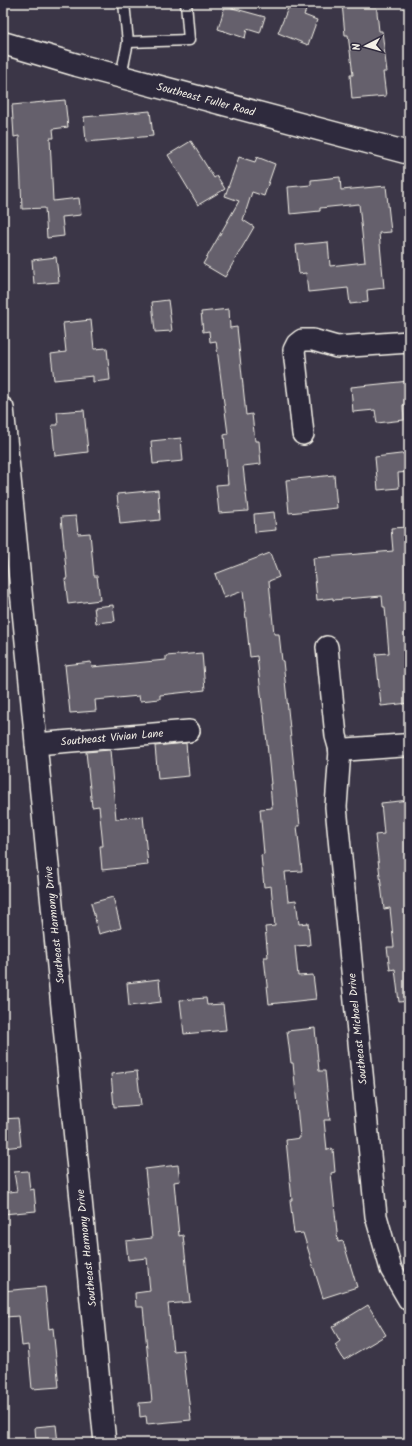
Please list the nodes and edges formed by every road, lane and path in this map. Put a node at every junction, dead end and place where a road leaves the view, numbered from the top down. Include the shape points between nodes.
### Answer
1 (124, 3) edge
2 (186, 3) edge
3 (128, 42) junction
4 (3, 43) edge
5 (121, 76) junction
6 (409, 153) edge
7 (409, 342) edge
8 (3, 408) edge
9 (303, 434) dead end
10 (327, 647) dead end
11 (189, 731) dead end
12 (36, 744) junction
13 (409, 745) edge
14 (340, 750) junction
15 (409, 1300) edge
16 (105, 1443) edge

1 - 3 lane
2 - 3 lane via 189,40
3 - 5 lane
4 - 5 street, Southeast Fuller Road
5 - 6 street, Southeast Fuller Road
7 - 9 street via 337,347 313,340 302,340 296,344 294,350
8 - 12 street, Southeast Harmony Drive
10 - 14 street, Southeast Michael Drive via 336,736
11 - 12 street, Southeast Vivian Lane
12 - 16 street, Southeast Harmony Drive
13 - 14 street
14 - 15 street, Southeast Michael Drive via 336,807 376,1216 391,1269

